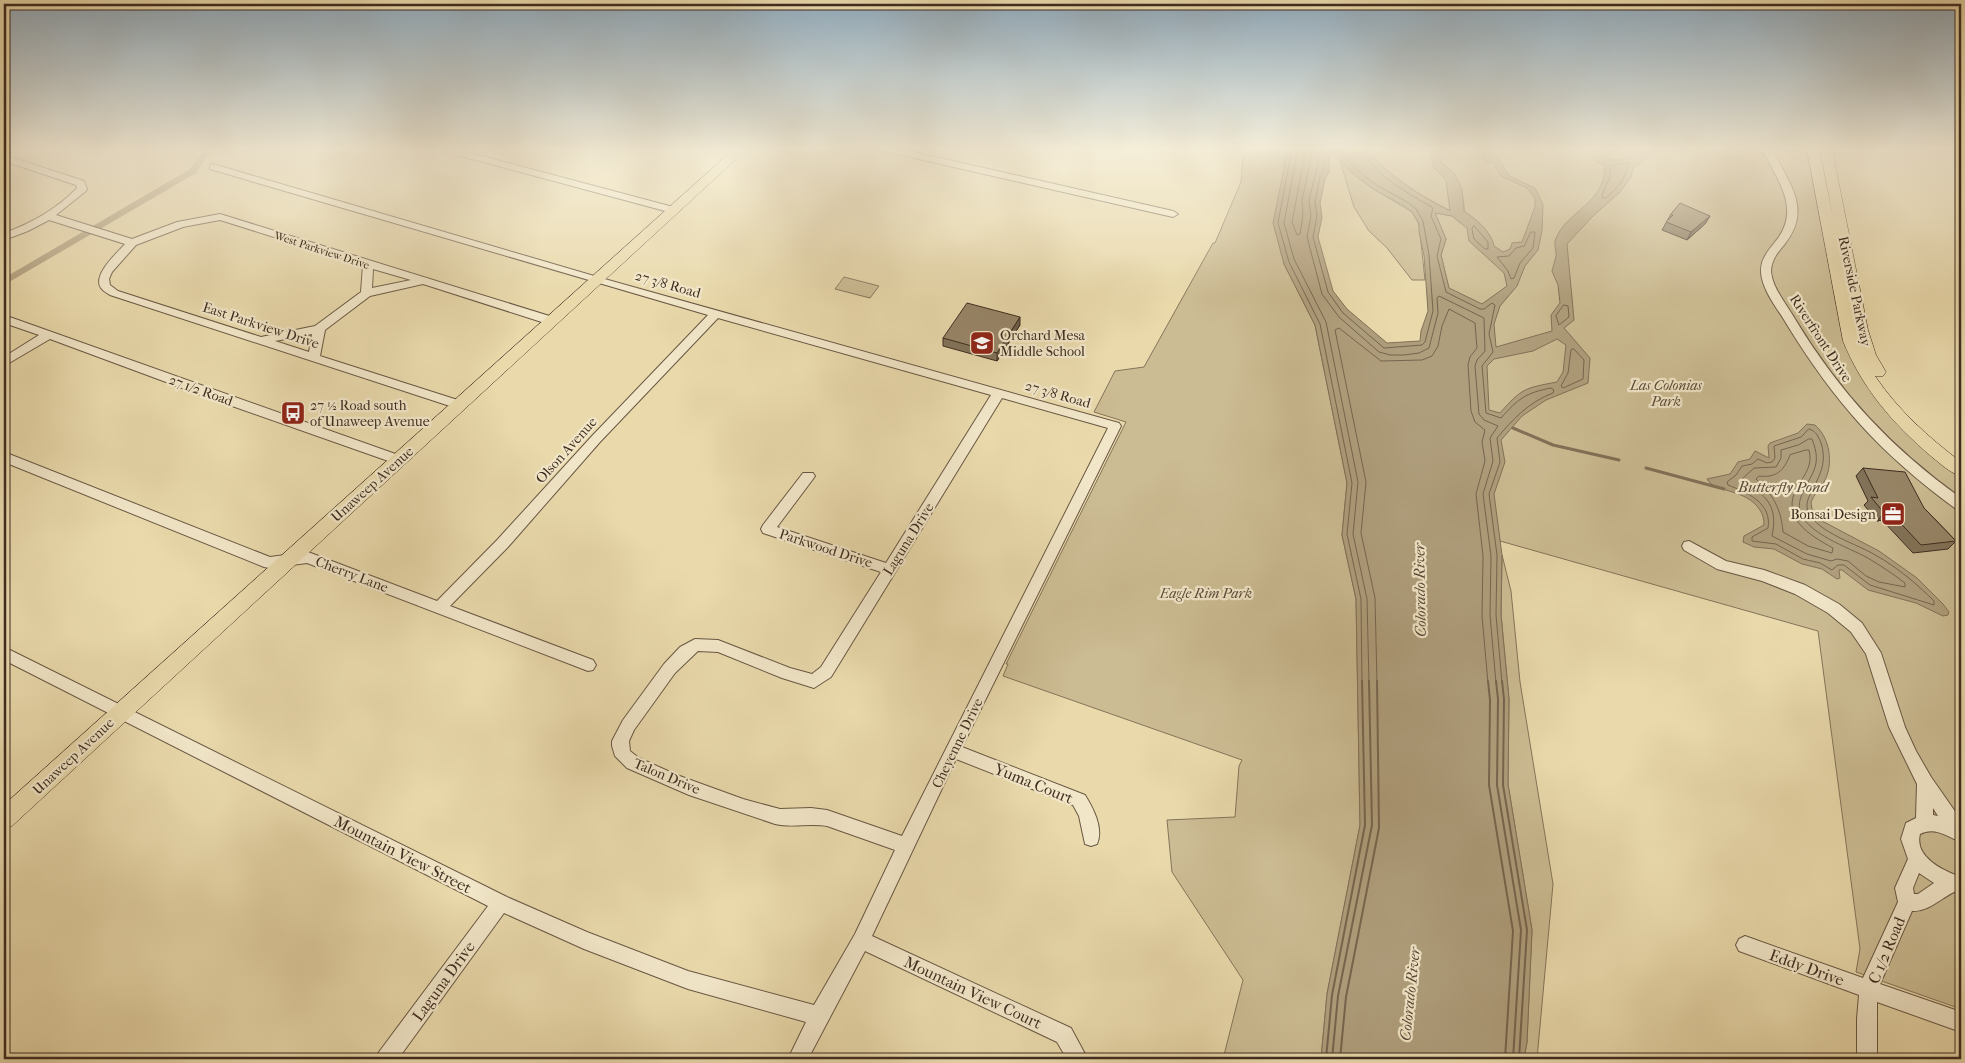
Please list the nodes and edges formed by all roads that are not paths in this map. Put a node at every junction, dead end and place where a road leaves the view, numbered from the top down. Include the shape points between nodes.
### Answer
1 (72, 199) edge
2 (320, 199) edge
3 (630, 199) edge
4 (686, 199) edge
5 (1106, 199) edge
6 (1790, 199) edge
7 (1823, 199) edge
8 (1836, 199) edge
9 (673, 210) junction
10 (1173, 214) dead end
11 (47, 216) junction
12 (4, 237) edge
13 (132, 243) junction
14 (368, 265) junction
15 (597, 280) junction
16 (423, 281) junction
17 (366, 293) junction
18 (716, 313) junction
19 (4, 319) edge
20 (552, 321) junction
21 (320, 329) junction
22 (49, 334) junction
23 (260, 341) junction
24 (314, 358) junction
25 (4, 362) edge
26 (998, 393) junction
27 (460, 405) junction
28 (1115, 426) joint
29 (4, 457) edge
30 (1961, 459) edge
31 (399, 460) junction
32 (1961, 470) edge
33 (808, 476) dead end
34 (1961, 505) edge
35 (1689, 546) dead end
36 (289, 559) junction
37 (889, 569) junction
38 (439, 608) junction
39 (4, 653) edge
40 (588, 665) dead end
41 (814, 681) joint
42 (121, 712) junction
43 (952, 750) junction
44 (1925, 785) junction
45 (4, 820) edge
46 (1924, 823) junction
47 (1961, 834) edge
48 (1090, 838) dead end
49 (906, 846) junction
50 (1917, 858) junction
51 (1957, 884) edge
52 (1908, 902) junction
53 (501, 903) junction
54 (861, 940) junction
55 (1745, 945) dead end
56 (1870, 989) junction
57 (819, 1016) junction
58 (1961, 1022) edge
59 (1075, 1054) dead end
60 (386, 1059) edge
61 (798, 1059) edge
62 (1867, 1059) edge

1 - 11 street
2 - 15 street, 27 3/8 Road
3 - 9 street
4 - 9 main road, Unaweep Avenue
5 - 10 street
6 - 34 street, Riverfront Drive via 1794,212 1792,226 1770,256 1765,271 1773,291 1816,363 1856,415 1889,450
7 - 32 main road, Riverside Parkway via 1850,341 1867,377 1900,417
8 - 30 main road, Riverside Parkway via 1861,330 1869,355 1902,404
9 - 15 main road, Unaweep Avenue
11 - 12 street
11 - 13 street
13 - 14 street, West Parkview Drive via 181,224 220,217
13 - 23 street, East Parkview Drive via 107,271 104,279 105,286 114,293
14 - 16 street, West Parkview Drive
14 - 17 street
15 - 18 street, 27 3/8 Road
15 - 20 main road, Unaweep Avenue
16 - 17 street
16 - 20 street, West Parkview Drive
17 - 21 street
18 - 26 street, 27 3/8 Road
18 - 38 street, Olson Avenue
19 - 22 street, 27 1/2 Road
20 - 27 main road, Unaweep Avenue
21 - 23 street
21 - 24 street
22 - 25 street
22 - 31 street, 27 1/2 Road
23 - 24 street, East Parkview Drive
24 - 27 street, East Parkview Drive
26 - 28 street, 27 3/8 Road
26 - 37 street, Laguna Drive
27 - 31 main road, Unaweep Avenue
28 - 43 street, Cheyenne Drive
29 - 36 street, Cherry Lane via 269,562
31 - 36 main road, Unaweep Avenue
33 - 37 street, Parkwood Drive via 768,529
35 - 44 street via 1722,565 1803,591 1828,604 1862,634 1875,653 1897,727
36 - 38 street, Cherry Lane via 308,557
36 - 42 main road, Unaweep Avenue
37 - 41 street, Laguna Drive via 826,672
38 - 40 street, Cherry Lane
39 - 42 street, Mountain View Street
41 - 49 street, Talon Drive via 716,645 693,646 653,689 621,738 620,749 624,757 642,767 732,803 790,819 815,816
42 - 45 main road, Unaweep Avenue
42 - 53 street, Mountain View Street
43 - 48 street, Yuma Court via 1079,800 1087,814
43 - 49 street, Cheyenne Drive
44 - 46 street
44 - 47 street
46 - 47 street via 1942,825
46 - 50 street via 1917,825 1910,835 1909,842
49 - 54 street, Cheyenne Drive
50 - 51 street via 1933,873
50 - 52 street, C 1/2 Road via 1904,888
51 - 52 street, C 1/2 Road via 1933,893 1921,902
52 - 56 street, C 1/2 Road
53 - 57 street, Mountain View Street via 584,940 688,980
53 - 60 street, Laguna Drive
54 - 57 street, Cheyenne Drive
54 - 59 street, Mountain View Court via 1064,1035
55 - 56 street, Eddy Drive
56 - 58 street
56 - 62 street, C 1/2 Road via 1866,1006
57 - 61 street, Cheyenne Drive

